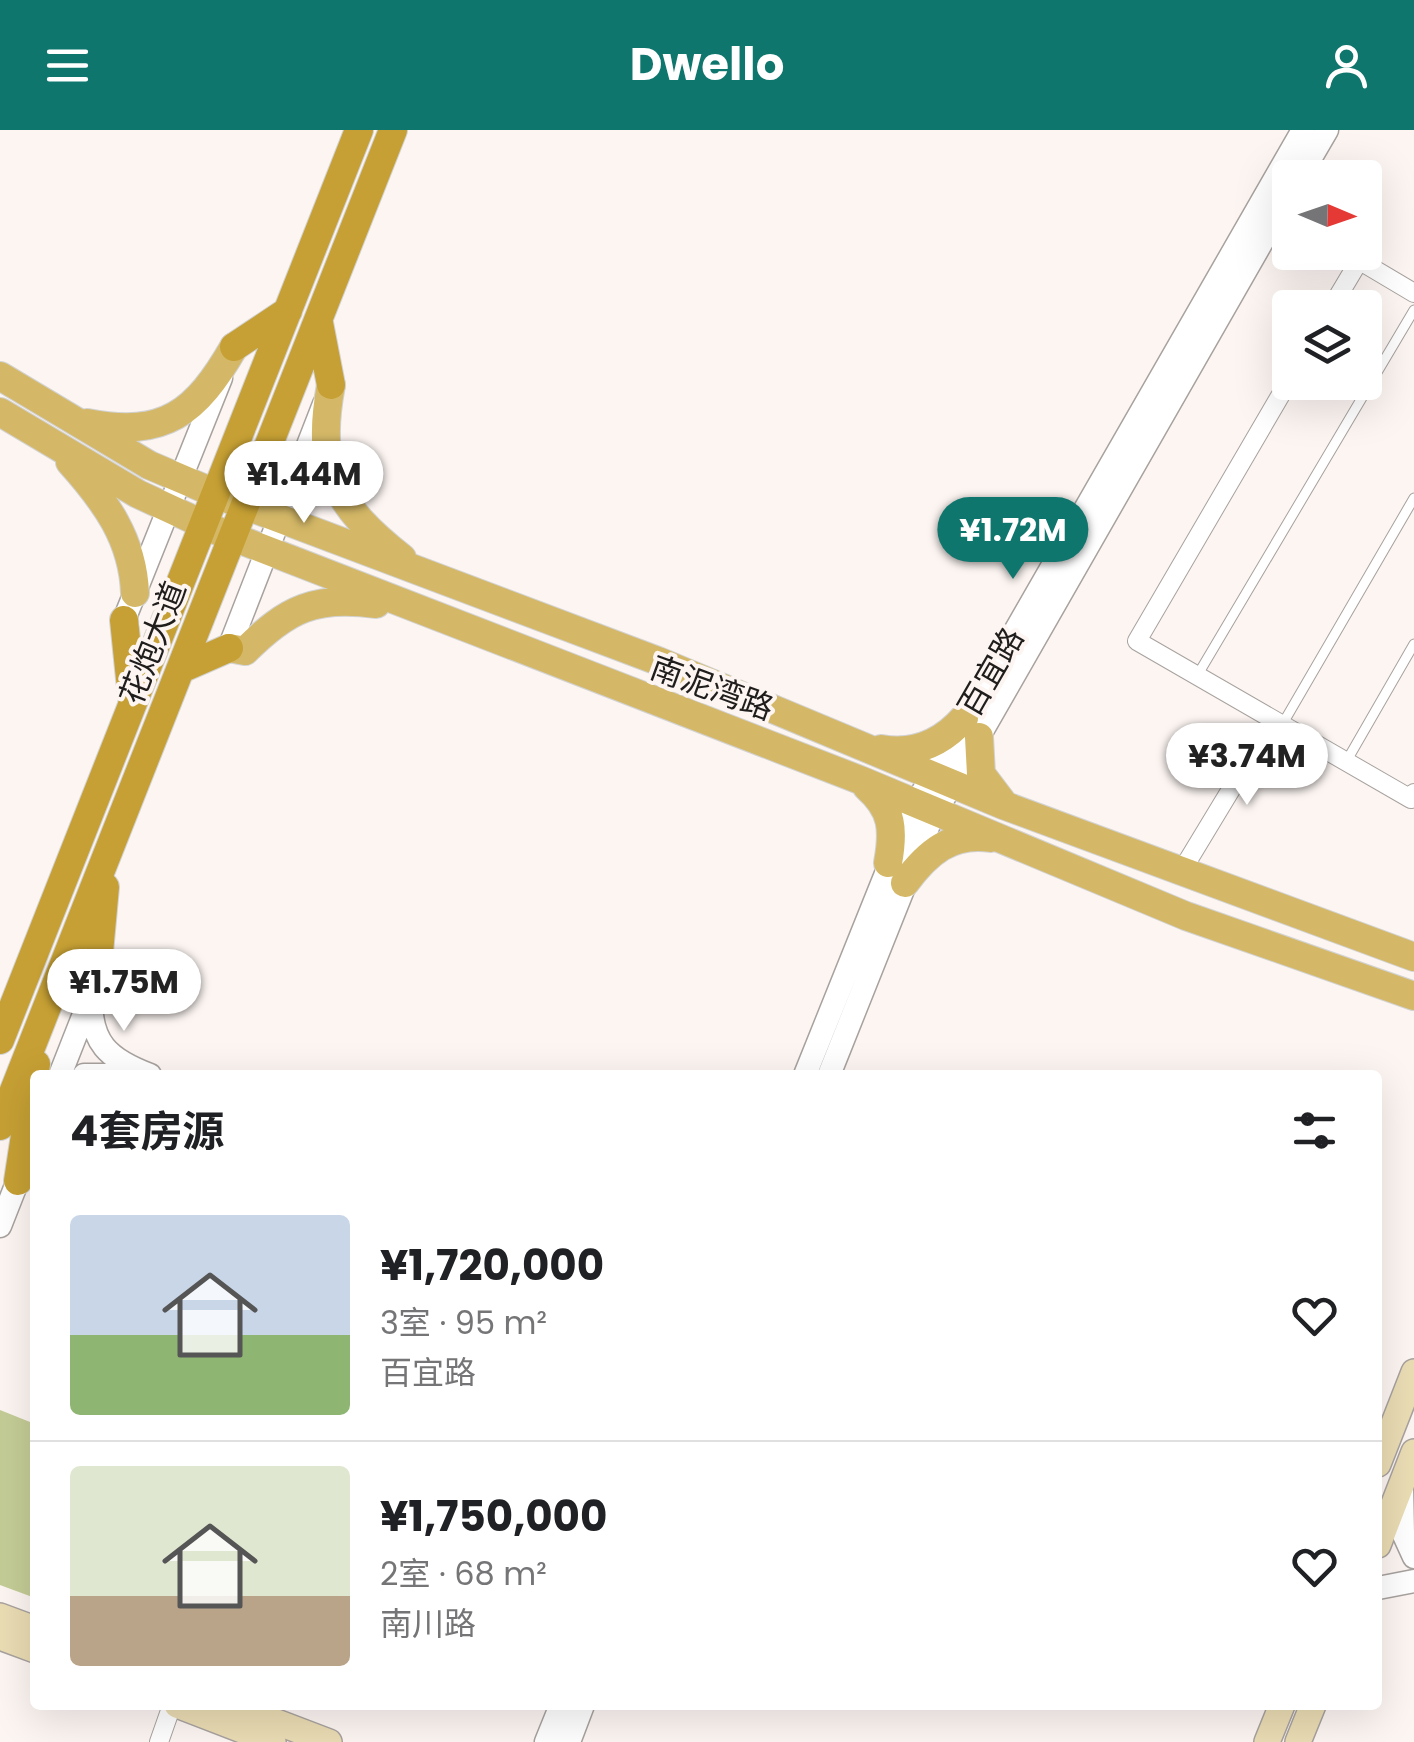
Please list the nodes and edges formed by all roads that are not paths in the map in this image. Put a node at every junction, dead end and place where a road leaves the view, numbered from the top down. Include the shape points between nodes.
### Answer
1 (359, 130) edge
2 (393, 130) edge
3 (1304, 130) edge
4 (1327, 130) edge
5 (1310, 160) edge
6 (1272, 232) edge
7 (1375, 270) edge
8 (1414, 293) edge
9 (1414, 310) edge
10 (288, 311) junction
11 (318, 321) junction
12 (234, 347) junction
13 (0, 376) edge
14 (331, 385) junction
15 (1278, 400) edge
16 (0, 412) edge
17 (66, 415) junction
18 (52, 443) junction
19 (181, 479) junction
20 (216, 494) junction
21 (1414, 498) edge
22 (245, 506) junction
23 (169, 509) junction
24 (279, 520) junction
25 (204, 525) junction
26 (232, 538) junction
27 (266, 551) junction
28 (428, 576) junction
29 (135, 593) junction
30 (418, 611) junction
31 (124, 620) joint
32 (1414, 644) edge
33 (229, 648) junction
34 (181, 669) junction
35 (1197, 676) junction
36 (133, 705) junction
37 (1277, 722) junction
38 (972, 728) junction
39 (866, 746) junction
40 (1346, 762) junction
41 (853, 778) junction
42 (942, 779) junction
43 (1414, 794) edge
44 (1008, 807) junction
45 (926, 808) junction
46 (1000, 840) junction
47 (108, 852) junction
48 (1182, 872) junction
49 (896, 873) junction
50 (1414, 957) edge
51 (94, 990) junction
52 (1414, 996) edge
53 (44, 1014) junction
54 (0, 1040) edge
55 (35, 1070) edge
56 (62, 1070) edge
57 (138, 1070) edge
58 (807, 1070) edge
59 (831, 1070) edge
60 (30, 1104) edge
61 (0, 1126) edge
62 (30, 1151) edge
63 (18, 1181) junction
64 (0, 1226) edge
65 (1414, 1372) edge
66 (1414, 1452) edge
67 (1382, 1454) edge
68 (1402, 1482) junction
69 (1382, 1534) edge
70 (1414, 1557) edge
71 (1414, 1581) edge
72 (1382, 1587) edge
73 (0, 1616) edge
74 (30, 1627) edge
75 (0, 1637) edge
76 (30, 1648) edge
77 (173, 1710) edge
78 (188, 1710) edge
79 (245, 1710) edge
80 (558, 1710) edge
81 (581, 1710) edge
82 (1280, 1710) edge
83 (1311, 1710) edge
84 (158, 1742) edge
85 (273, 1742) edge
86 (328, 1742) edge
87 (546, 1742) edge
88 (569, 1742) edge
89 (1267, 1742) edge
90 (1298, 1742) edge

1 - 10 highway, 花炮大道
2 - 11 highway, 花炮大道
3 - 38 street, 百宜路
4 - 5 street
6 - 38 street, 百宜路
7 - 8 street
9 - 35 lane
10 - 12 highway
10 - 20 highway, 花炮大道
11 - 14 highway
11 - 22 highway, 花炮大道
12 - 17 main road via 201,398 174,418 130,428
12 - 19 street
13 - 17 main road, 南泥湾路
14 - 24 street
14 - 28 main road via 324,449 339,492 369,530
15 - 35 street via 1137,642
16 - 18 main road, 南泥湾路
17 - 19 main road, 南泥湾路
18 - 23 main road, 南泥湾路
18 - 29 main road via 120,529
19 - 20 main road, 南泥湾路
19 - 23 street
20 - 22 main road, 南泥湾路
20 - 25 highway, 花炮大道
21 - 37 lane
22 - 24 main road, 南泥湾路
22 - 26 highway, 花炮大道
23 - 25 main road, 南泥湾路
23 - 29 street
24 - 27 street
24 - 28 main road, 南泥湾路
25 - 26 main road, 南泥湾路
25 - 36 highway, 花炮大道
26 - 27 main road, 南泥湾路
26 - 34 highway, 花炮大道
27 - 30 main road, 南泥湾路
27 - 33 street
28 - 39 main road, 南泥湾路
29 - 31 street
30 - 33 main road via 322,602 276,620 244,651
30 - 41 main road, 南泥湾路
31 - 36 highway
32 - 40 lane
33 - 34 highway
34 - 47 highway, 花炮大道
35 - 37 street
36 - 54 highway, 花炮大道
37 - 40 street
37 - 48 street
38 - 39 main road via 922,748
38 - 42 street, 百宜路
38 - 44 main road via 981,774
39 - 42 main road, 南泥湾路
40 - 43 street via 1411,799
41 - 45 main road, 南泥湾路
41 - 49 main road via 888,811
42 - 44 main road, 南泥湾路
42 - 45 street, 百宜路
44 - 48 main road, 南泥湾路
45 - 46 main road, 南泥湾路
45 - 49 street, 百宜路
46 - 49 main road via 943,844
46 - 52 main road, 南泥湾路 via 1186,916
47 - 51 highway
47 - 53 highway, 花炮大道
48 - 50 main road, 南泥湾路
49 - 58 street, 百宜路
49 - 59 street, 百宜路
51 - 56 street
51 - 57 street via 93,1024 102,1048
53 - 55 highway
53 - 61 highway, 花炮大道
60 - 63 highway
62 - 63 street
63 - 64 street
65 - 67 main road
66 - 68 main road
68 - 69 main road
68 - 70 street via 1403,1532
71 - 72 street
73 - 74 main road
75 - 76 main road
77 - 84 street
78 - 85 main road
79 - 86 main road
80 - 87 street
81 - 88 street
82 - 89 main road
83 - 90 main road

